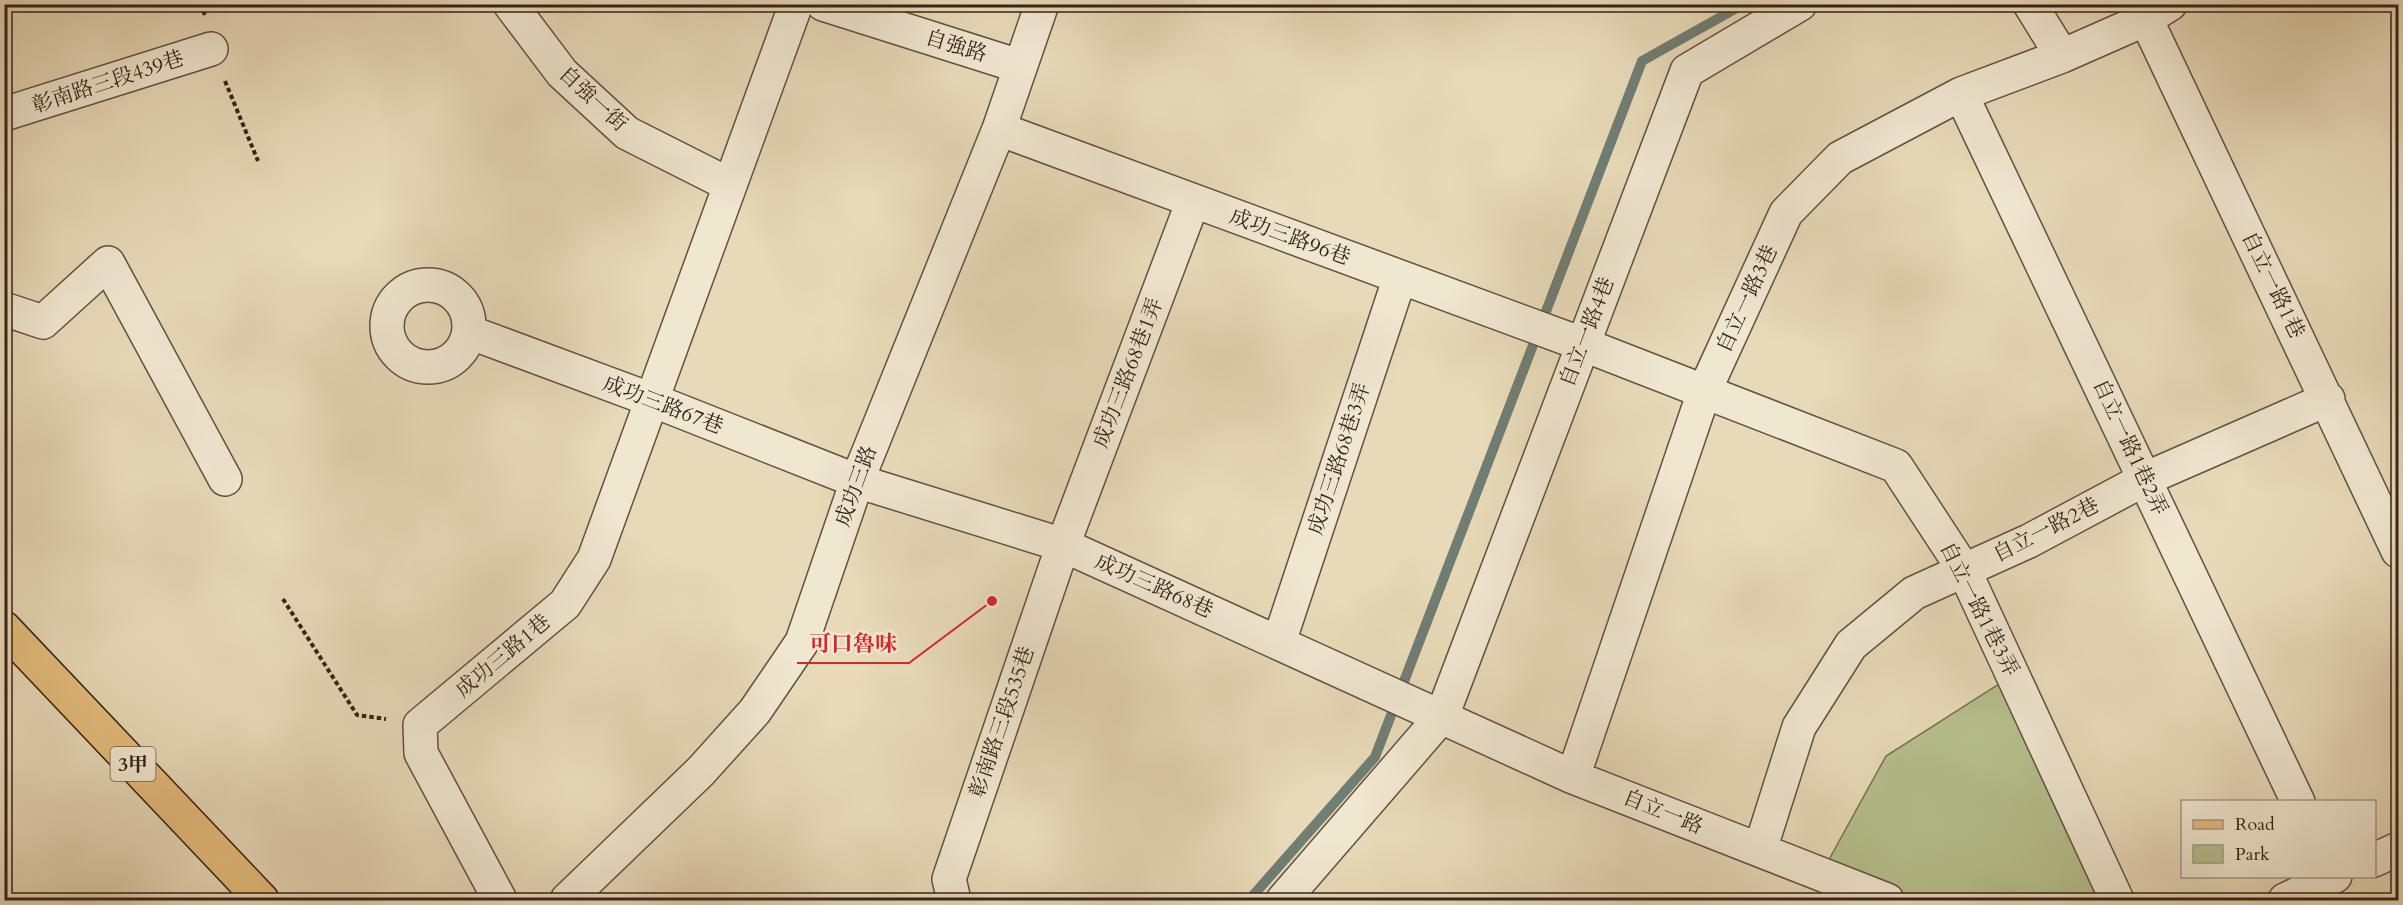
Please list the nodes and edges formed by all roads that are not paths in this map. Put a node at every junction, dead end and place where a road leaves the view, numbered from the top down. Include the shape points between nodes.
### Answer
1 (510, 4) edge
2 (796, 4) edge
3 (823, 4) edge
4 (1042, 4) edge
5 (1800, 4) edge
6 (2030, 4) edge
7 (2158, 12) edge
8 (211, 49) road end
9 (2061, 56) junction
10 (1019, 66) junction
11 (1961, 93) junction
12 (4, 114) edge
13 (999, 129) junction
14 (730, 185) junction
15 (1193, 201) junction
16 (1400, 277) junction
17 (4, 309) edge
18 (469, 332) dead end
19 (1582, 344) junction
20 (1704, 392) junction
21 (2328, 399) junction
22 (652, 400) junction
23 (225, 479) dead end
24 (2145, 479) junction
25 (857, 481) junction
26 (1063, 545) junction
27 (2398, 551) edge
28 (1964, 570) junction
29 (4, 628) edge
30 (1279, 642) junction
31 (1442, 716) junction
32 (1573, 777) junction
33 (2298, 800) edge
34 (2398, 849) edge
35 (1760, 850) junction
36 (2376, 859) edge
37 (2332, 878) edge
38 (584, 894) edge
39 (262, 900) edge
40 (500, 900) edge
41 (954, 900) edge
42 (1283, 900) edge
43 (1887, 900) edge
44 (2117, 900) edge
45 (2285, 900) edge

1 - 14 street, 自強一街 via 562,73 627,133
2 - 14 street, 成功三路1巷
3 - 10 street, 自強路
4 - 10 street, 成功三路
5 - 19 street, 自立一路4巷 via 1687,70
6 - 9 street
7 - 9 street, 自立一路3巷
7 - 21 street, 自立一路1巷
8 - 12 street, 彰南路三段439巷
9 - 11 street, 自立一路3巷
10 - 13 street, 成功三路
11 - 20 street, 自立一路3巷 via 1840,158 1786,213
11 - 24 street, 自立一路1巷2弄
13 - 15 street, 成功三路96巷
13 - 25 street, 成功三路
14 - 22 street, 成功三路1巷
15 - 16 street, 成功三路96巷
15 - 26 street, 成功三路68巷1弄
16 - 19 street, 成功三路96巷
16 - 30 street, 成功三路68巷3弄
17 - 23 street via 43,322 108,263
18 - 22 street, 成功三路67巷
19 - 20 street, 自立一路1巷3弄
19 - 31 street, 自立一路4巷
20 - 28 street, 自立一路1巷3弄 via 1896,466
20 - 32 street, 自立一路3巷
21 - 24 street, 自立一路2巷
21 - 27 street, 自立一路1巷
22 - 25 street, 成功三路67巷
22 - 40 street, 成功三路1巷 via 594,559 565,604 420,725 421,753
24 - 28 street, 自立一路2巷 via 2029,541
24 - 33 street, 自立一路1巷2弄
25 - 26 street, 成功三路68巷
25 - 38 street, 成功三路 via 802,642 755,711
26 - 30 street, 成功三路68巷
26 - 41 street, 彰南路三段535巷 via 949,879
28 - 35 street, 自立一路2巷 via 1914,593 1851,645 1799,727
28 - 44 street, 自立一路1巷3弄
29 - 39 main road, 3甲
30 - 31 street, 成功三路68巷
31 - 32 street, 自立一路
31 - 42 street
32 - 35 street, 自立一路
34 - 36 street
35 - 43 street, 自立一路
37 - 45 street

